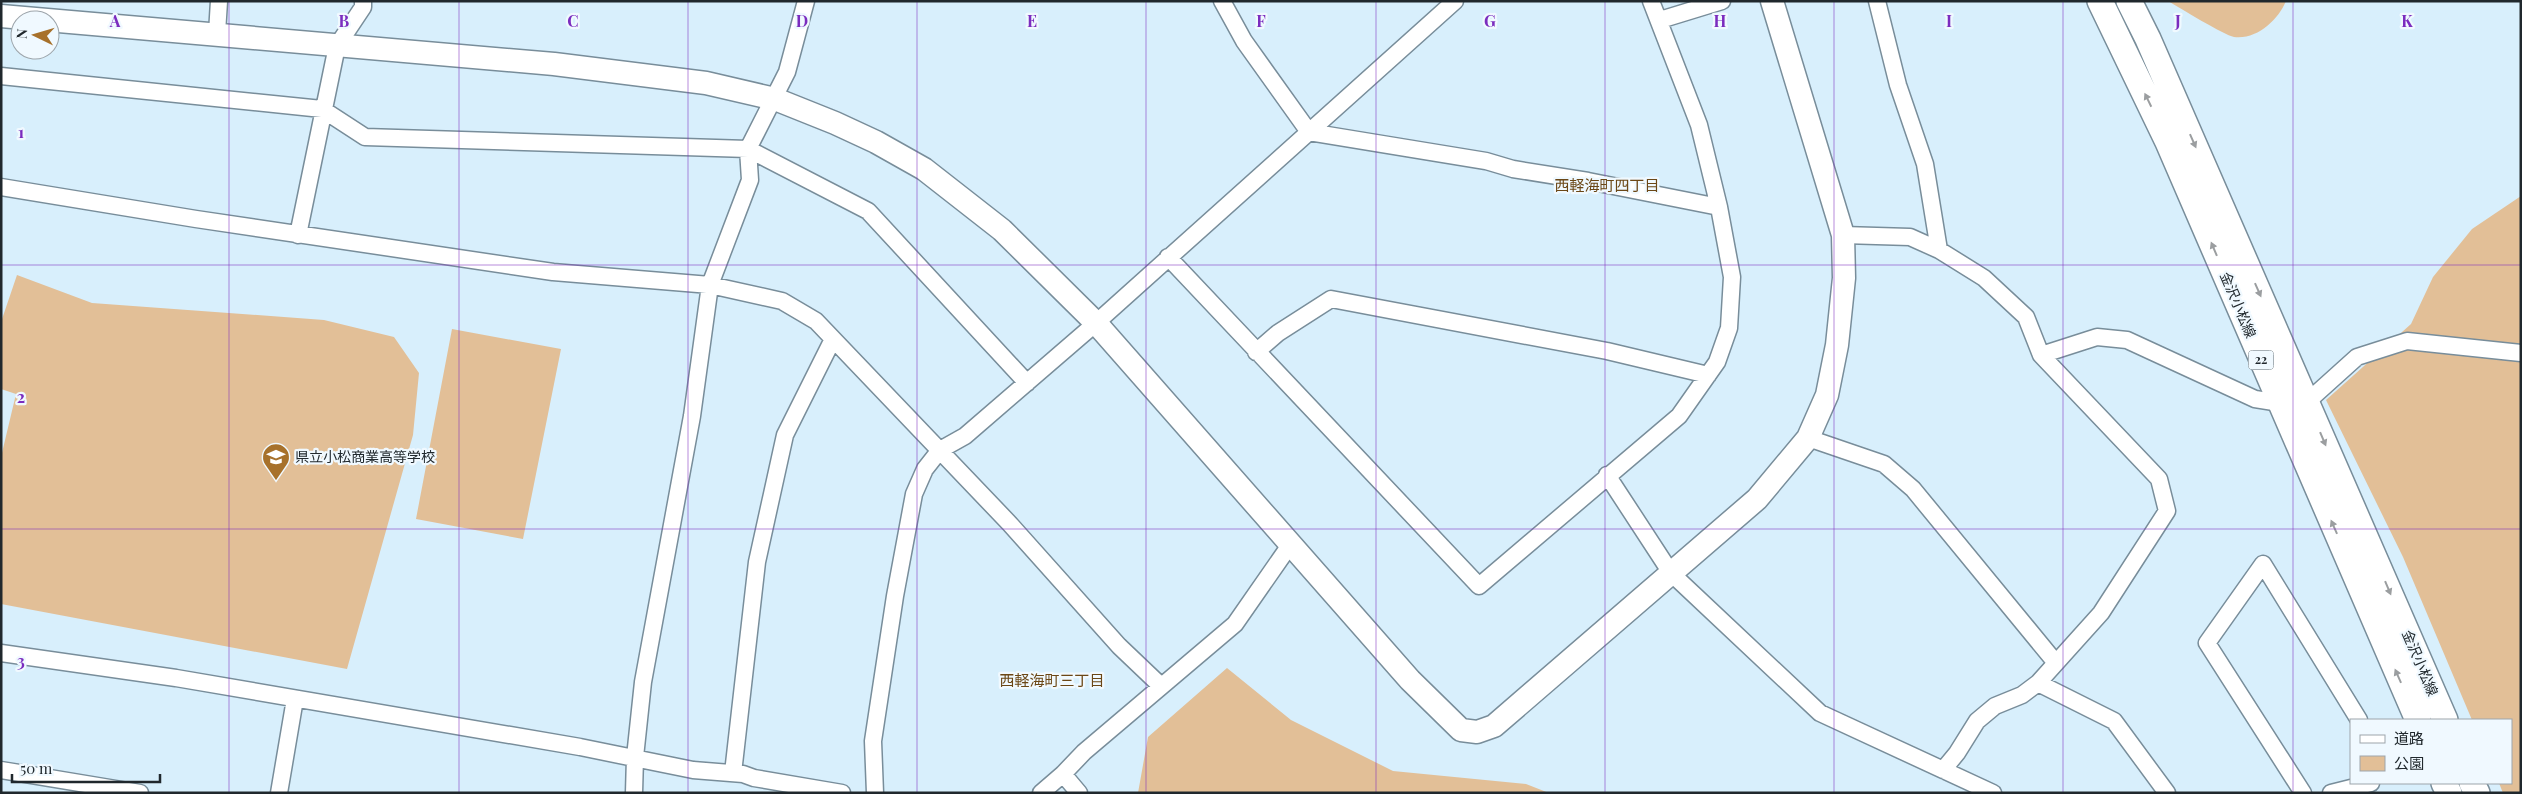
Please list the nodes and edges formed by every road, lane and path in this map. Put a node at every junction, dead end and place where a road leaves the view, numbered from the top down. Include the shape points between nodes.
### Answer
1 (219, 1) edge
2 (363, 1) edge
3 (806, 1) edge
4 (1222, 1) edge
5 (1454, 1) edge
6 (1651, 1) edge
7 (1722, 1) edge
8 (1772, 1) edge
9 (1877, 1) edge
10 (2100, 1) edge
11 (2129, 1) edge
12 (1, 16) edge
13 (1660, 20) junction
14 (217, 33) junction
15 (337, 46) junction
16 (1, 76) edge
17 (775, 99) junction
18 (322, 108) junction
19 (1309, 132) junction
20 (748, 149) junction
21 (1, 187) edge
22 (1719, 207) junction
23 (298, 235) junction
24 (1843, 235) junction
25 (1939, 250) junction
26 (1168, 257) junction
27 (710, 285) junction
28 (1096, 323) junction
29 (834, 339) junction
30 (1256, 352) junction
31 (2521, 353) edge
32 (2041, 355) junction
33 (1708, 375) junction
34 (1026, 383) junction
35 (2307, 402) junction
36 (2280, 403) junction
37 (1808, 438) junction
38 (940, 450) junction
39 (1607, 475) junction
40 (1290, 544) junction
41 (1671, 573) junction
42 (1, 653) edge
43 (2056, 663) junction
44 (2038, 683) junction
45 (1161, 686) junction
46 (295, 699) junction
47 (2358, 719) edge
48 (2418, 719) edge
49 (2445, 719) edge
50 (635, 757) junction
51 (1, 770) edge
52 (1943, 770) junction
53 (733, 773) junction
54 (1063, 774) junction
55 (2367, 784) edge
56 (140, 793) edge
57 (278, 793) edge
58 (634, 793) edge
59 (842, 793) edge
60 (874, 793) edge
61 (1041, 793) edge
62 (1079, 793) edge
63 (1993, 793) edge
64 (2167, 793) edge
65 (2303, 793) edge
66 (2331, 793) edge

1 - 14 street
2 - 15 street via 363,7
3 - 17 street via 787,72
4 - 19 street via 1244,41
5 - 19 street
6 - 13 street
7 - 13 street
8 - 24 street
9 - 25 street via 1898,85 1925,164
36 -> 10 main road, 金沢小松線 / 22 via 2168,142
11 -> 35 main road, 金沢小松線 / 22
12 - 14 street
13 - 22 street via 1699,126
14 - 15 street
15 - 17 street via 554,64 706,83
15 - 18 street
16 - 18 street
17 - 20 street
17 - 28 street via 844,126 924,169 1002,230
18 - 20 street via 365,137
18 - 23 street
19 - 22 street via 1486,161
19 - 26 street
20 - 27 street via 750,180
20 - 34 street via 868,211
21 - 23 street
22 - 33 street via 1732,277 1729,328 1717,362
23 - 27 street via 553,272
24 - 25 street via 1910,237
24 - 37 street via 1844,278 1837,345 1827,395
25 - 32 street via 1984,278 2026,317
26 - 28 street
26 - 30 street
27 - 29 street via 782,301 816,321
27 - 50 street via 692,416 643,682
28 - 34 street
28 - 40 street
29 - 38 street
29 - 53 street via 785,435 757,562
30 - 33 street via 1278,333 1331,299 1607,351
30 - 39 street via 1478,586
31 - 35 street via 2407,341 2357,357
32 - 36 street via 2097,337 2127,340 2255,399
32 - 43 street via 2158,479 2167,511 2101,613
33 - 39 street via 1679,416
34 - 38 street via 965,436
35 -> 49 main road, 金沢小松線 / 22
48 -> 36 main road, 金沢小松線 / 22
37 - 41 street via 1757,500
37 - 43 street via 1884,464 1913,489
38 - 45 street via 1119,646
38 - 60 street via 925,469 914,494 873,741
39 - 41 street
40 - 41 street via 1410,680 1461,730 1477,732 1494,726
40 - 45 street via 1234,624
41 - 52 street via 1820,712
42 - 46 street
43 - 44 street
44 - 52 street via 2022,695 1995,706 1977,721
44 - 64 street via 2114,721
45 - 54 street
46 - 50 street
46 - 57 street
47 - 65 street via 2263,564 2207,643
50 - 53 street via 693,770
50 - 58 street
51 - 56 street
52 - 63 street
53 - 59 street
54 - 61 street
54 - 62 street
55 - 66 street

